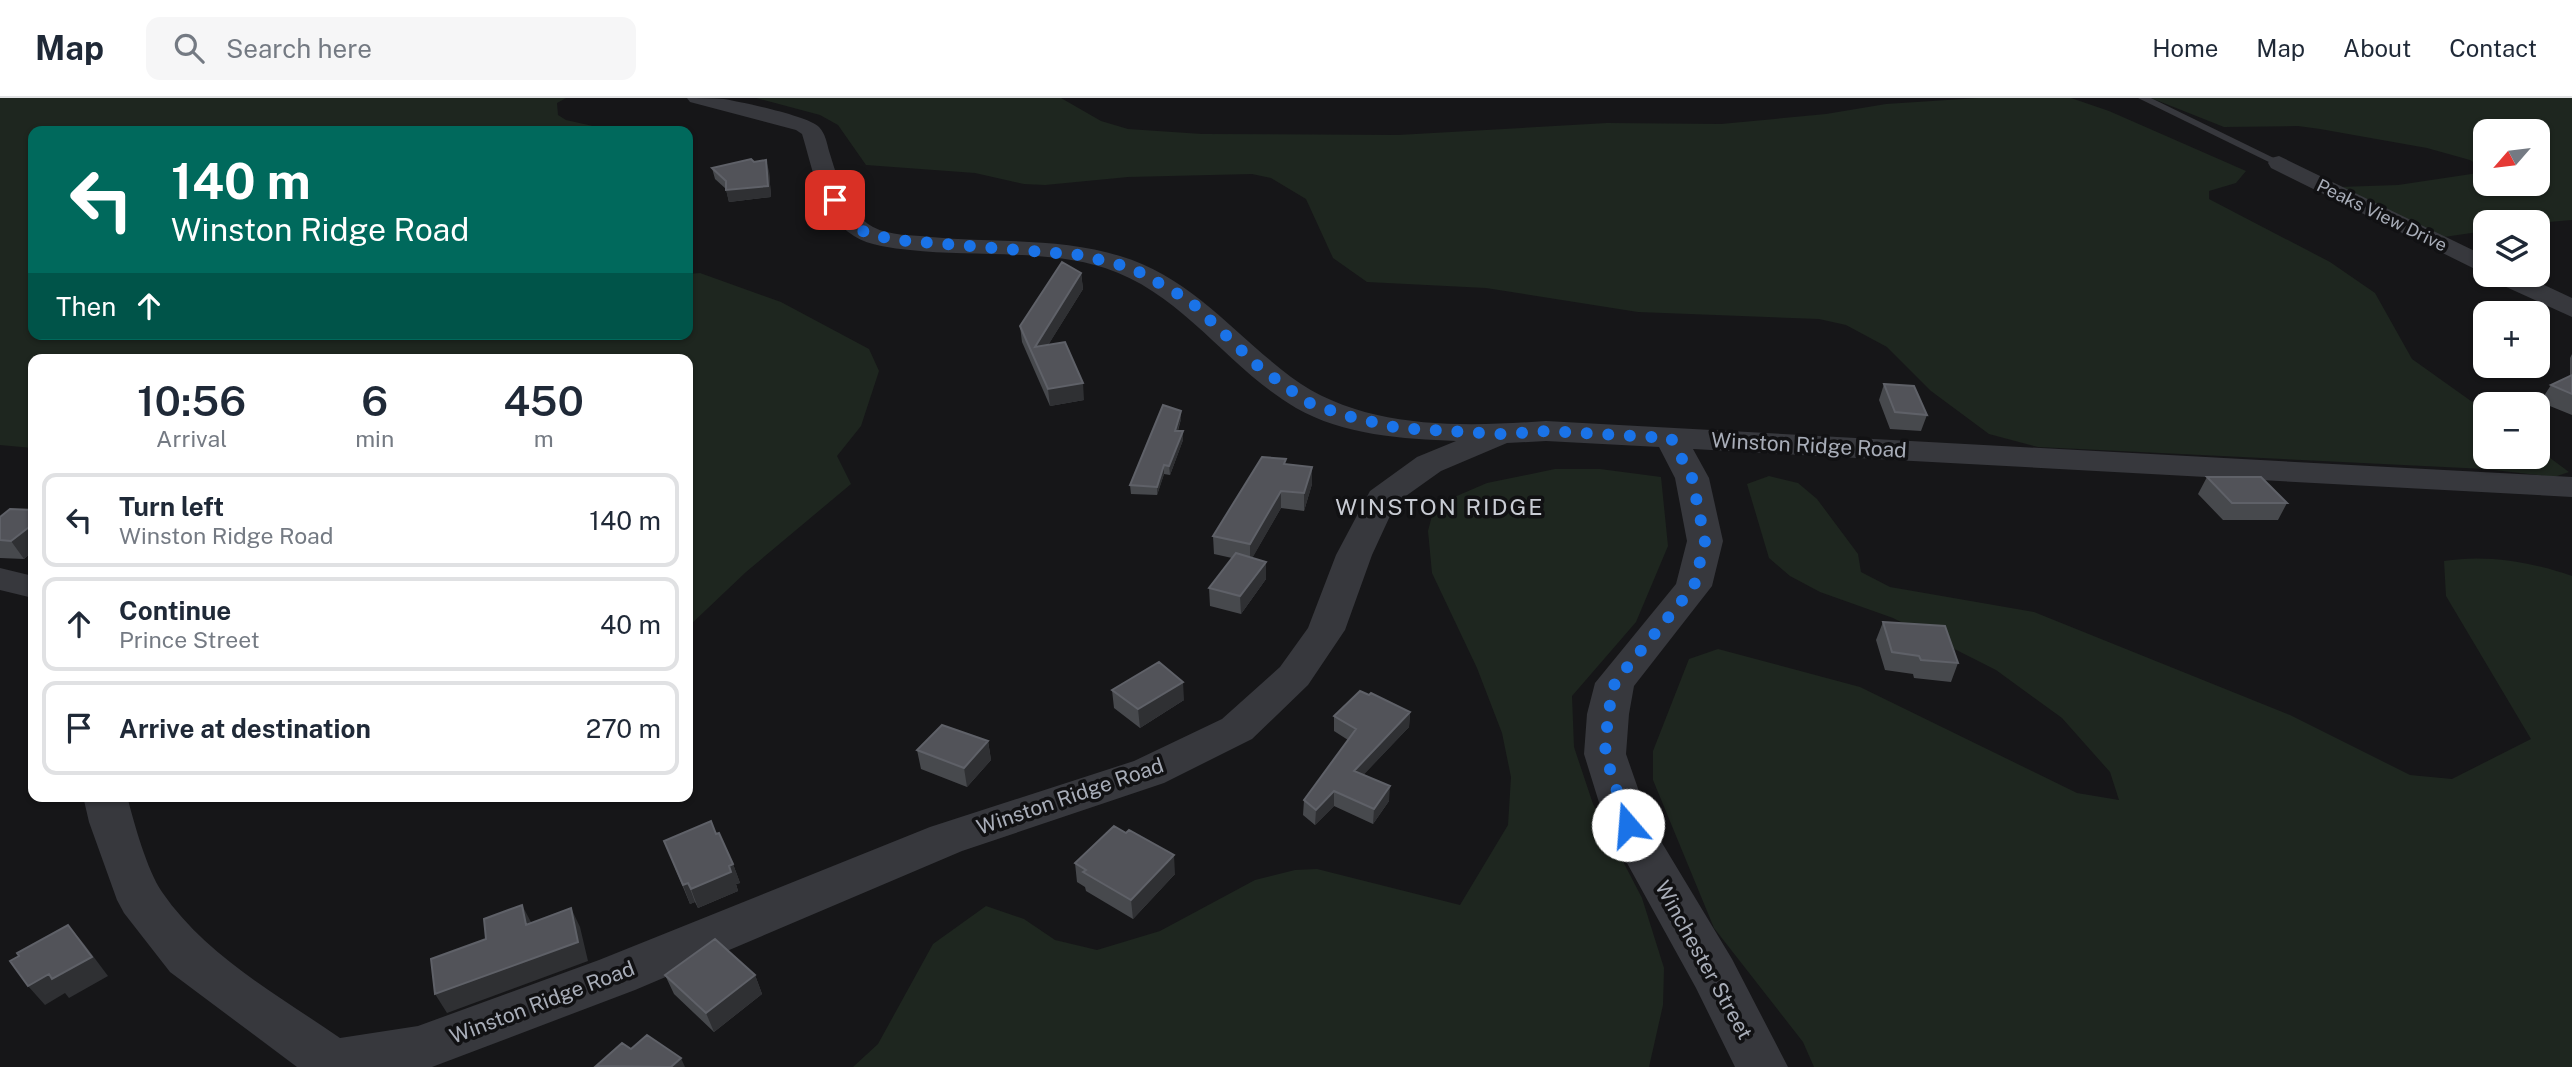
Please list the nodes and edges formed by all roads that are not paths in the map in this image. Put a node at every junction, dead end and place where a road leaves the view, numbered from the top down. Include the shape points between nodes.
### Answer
1 (697, 98) edge
2 (2143, 98) edge
3 (2279, 163) joint
4 (2473, 260) edge
5 (2527, 287) edge
6 (2572, 309) edge
7 (1502, 434) junction
8 (1671, 438) junction
9 (2572, 487) edge
10 (0, 579) edge
11 (28, 586) edge
12 (106, 802) edge
13 (330, 1065) edge
14 (1762, 1067) edge

1 - 7 street via 804,125 812,132 835,200 849,222 866,233 928,244 1080,255 1132,268 1189,300 1258,366 1307,402 1398,428
2 - 3 lane
3 - 4 street, Peaks View Drive
5 - 6 street
7 - 8 street, Winston Ridge Road via 1546,431
7 - 13 street, Winston Ridge Road via 1429,464 1382,498 1326,629 1294,676 1237,729 1149,772 946,839 617,975 443,1040
8 - 9 street, Winston Ridge Road
8 - 14 street, Winchester Street via 1692,478 1705,541 1694,586 1615,682 1605,754 1628,825
10 - 11 street
12 - 13 street via 141,900 187,958

